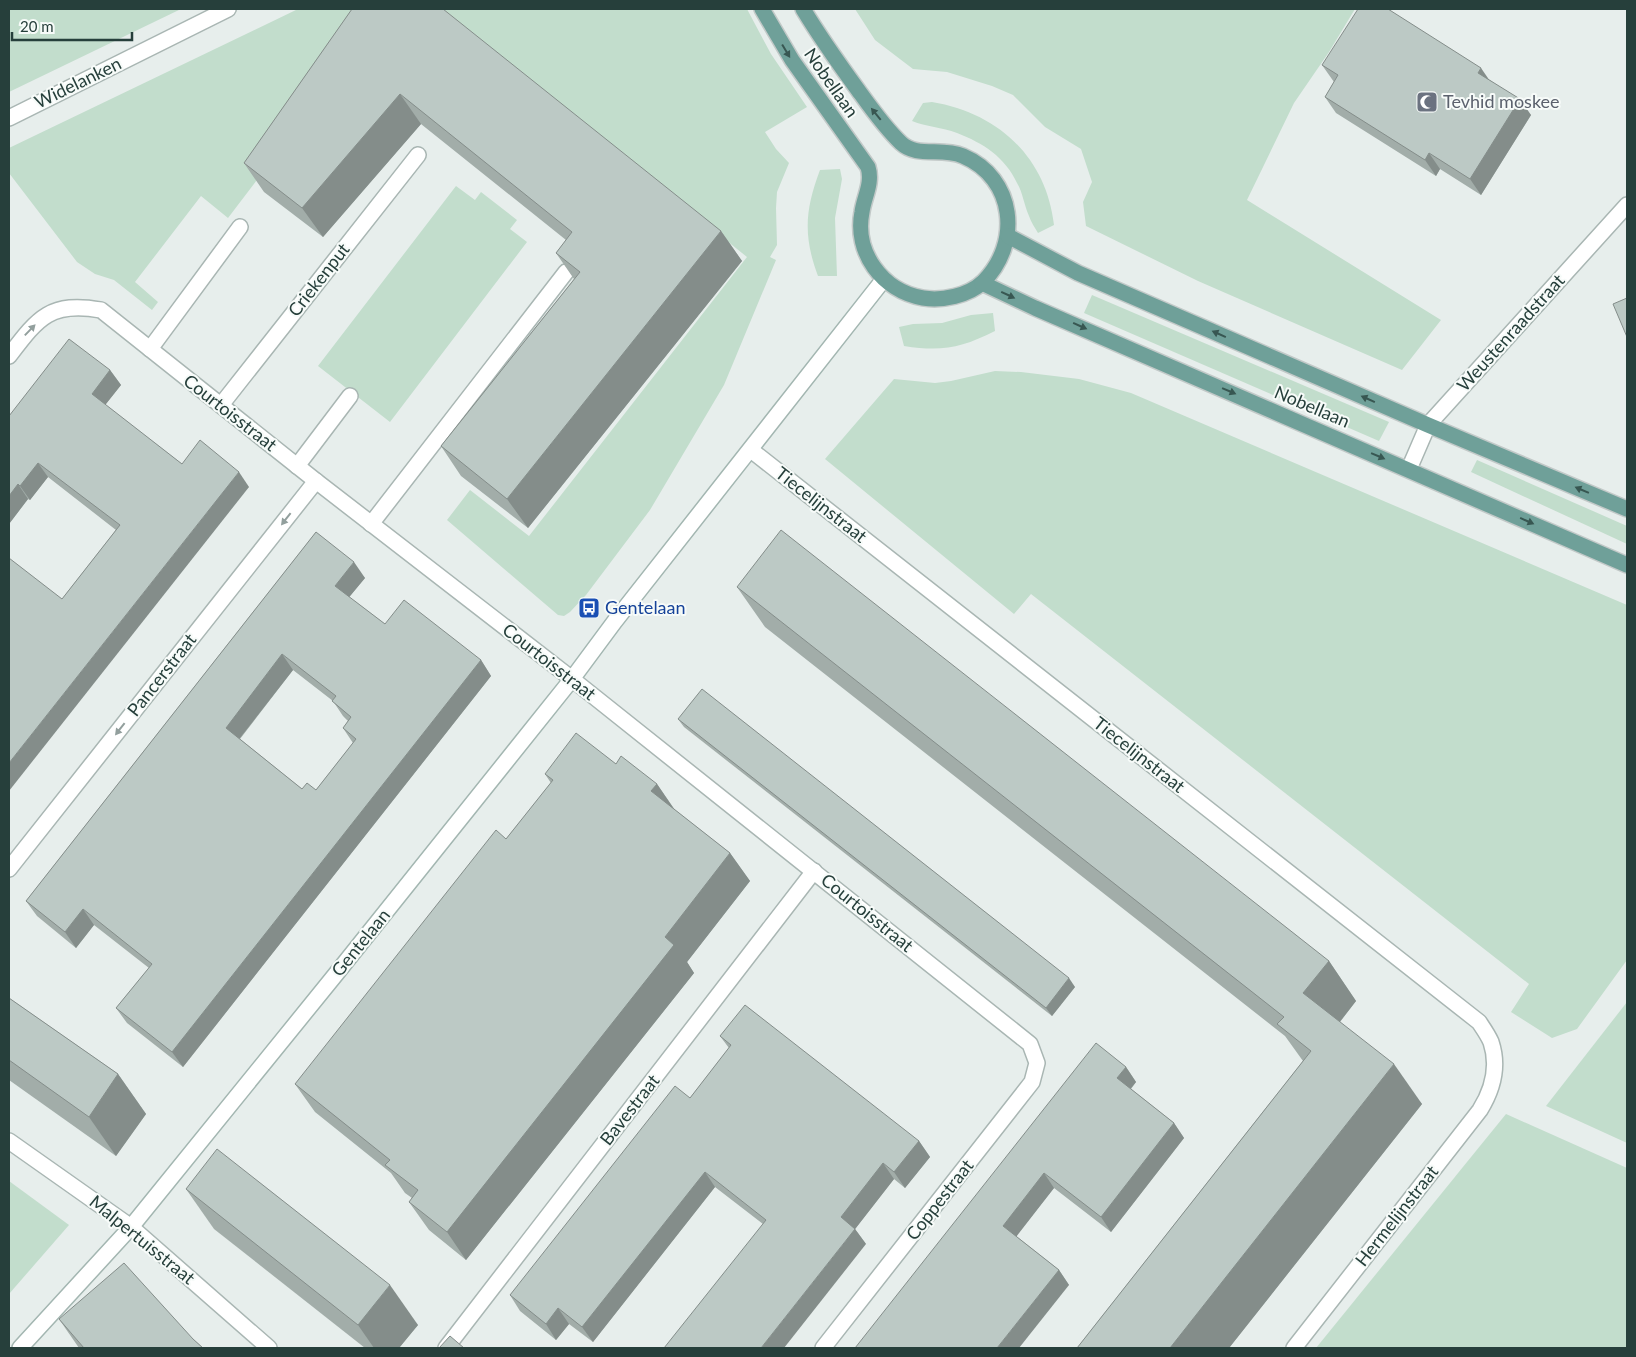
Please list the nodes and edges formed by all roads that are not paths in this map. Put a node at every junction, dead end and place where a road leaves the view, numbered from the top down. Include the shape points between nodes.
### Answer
1 (228, 9) edge
2 (762, 9) edge
3 (803, 9) edge
4 (9, 118) edge
5 (418, 155) dead end
6 (1627, 205) edge
7 (240, 227) dead end
8 (1008, 236) junction
9 (566, 272) edge
10 (884, 279) junction
11 (982, 283) junction
12 (150, 349) junction
13 (9, 356) edge
14 (350, 396) dead end
15 (221, 406) junction
16 (1428, 425) junction
17 (751, 450) junction
18 (298, 466) junction
19 (1409, 469) junction
20 (316, 481) junction
21 (1627, 509) edge
22 (372, 524) junction
23 (1627, 565) edge
24 (572, 679) junction
25 (9, 869) edge
26 (814, 871) junction
27 (1030, 1044) joint
28 (1493, 1080) joint
29 (9, 1141) edge
30 (131, 1227) junction
31 (20, 1348) edge
32 (270, 1348) edge
33 (446, 1348) edge
34 (823, 1348) edge
35 (1294, 1348) edge

1 - 4 street, Widelanken
2 -> 10 main road, Nobellaan via 792,60 868,168 870,178 860,227 862,241 874,268
8 -> 3 main road, Nobellaan via 1008,214 1002,193 989,174 962,155 934,150 920,152 898,140 823,41
5 - 15 street, Criekenput
6 - 16 street, Weustenraadstraat
7 - 12 street
8 - 11 main road via 995,267
16 -> 8 main road, Nobellaan via 1078,273
9 - 22 street
10 - 11 main road via 912,296 936,299 958,295
10 - 17 street, Gentelaan
11 -> 19 main road, Nobellaan
13 -> 12 street, Courtoisstraat via 40,320 69,307 101,310
12 - 15 street, Courtoisstraat
14 - 18 street
15 - 18 street, Courtoisstraat
16 - 19 street, Weustenraadstraat
21 -> 16 main road, Nobellaan
17 - 24 street, Gentelaan
17 - 28 street, Tiecelijnstraat via 1479,1022 1491,1042 1495,1062
18 - 20 street, Courtoisstraat
19 -> 23 main road, Nobellaan
20 - 22 street, Courtoisstraat
20 -> 25 street, Pancerstraat
22 - 24 street, Courtoisstraat
24 - 26 street, Courtoisstraat
24 - 30 street, Gentelaan
26 - 27 street, Courtoisstraat
26 - 33 street, Bavestraat
27 - 34 street, Coppestraat via 1037,1063 1032,1082
28 - 35 street, Hermelijnstraat via 1480,1110
29 - 30 street, Malpertuisstraat
30 - 31 street, Gentelaan
30 - 32 street, Malpertuisstraat

